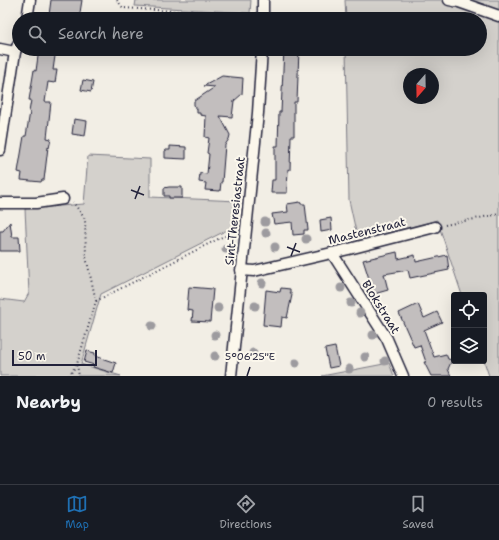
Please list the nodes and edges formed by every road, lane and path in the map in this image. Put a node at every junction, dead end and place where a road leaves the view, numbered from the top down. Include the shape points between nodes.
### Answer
1 (30, 0) edge
2 (117, 0) edge
3 (263, 0) edge
4 (449, 0) edge
5 (28, 12) edge
6 (178, 12) edge
7 (263, 12) edge
8 (499, 16) edge
9 (0, 49) edge
10 (12, 51) edge
11 (14, 56) edge
12 (262, 56) edge
13 (0, 150) edge
14 (63, 199) joint
15 (0, 203) edge
16 (499, 214) edge
17 (435, 227) joint
18 (245, 238) junction
19 (332, 253) junction
20 (242, 270) junction
21 (96, 301) junction
22 (77, 364) junction
23 (69, 376) edge
24 (79, 376) edge
25 (231, 376) edge
26 (403, 376) edge

1 - 5 street
2 - 6 path via 122,8
3 - 7 street
4 - 8 street
9 - 10 street
11 - 13 street
12 - 18 street, Sint-Theresiastraat
14 - 15 street via 36,203
14 - 21 path via 74,202 85,219 86,257
16 - 17 path
17 - 19 street, Mastenstraat
18 - 20 street, Sint-Theresiastraat
18 - 21 path via 224,236
19 - 20 street, Mastenstraat via 254,271
19 - 26 street, Blokstraat via 387,339
20 - 25 street, Sint-Theresiastraat
21 - 22 path
22 - 23 path
22 - 24 path

